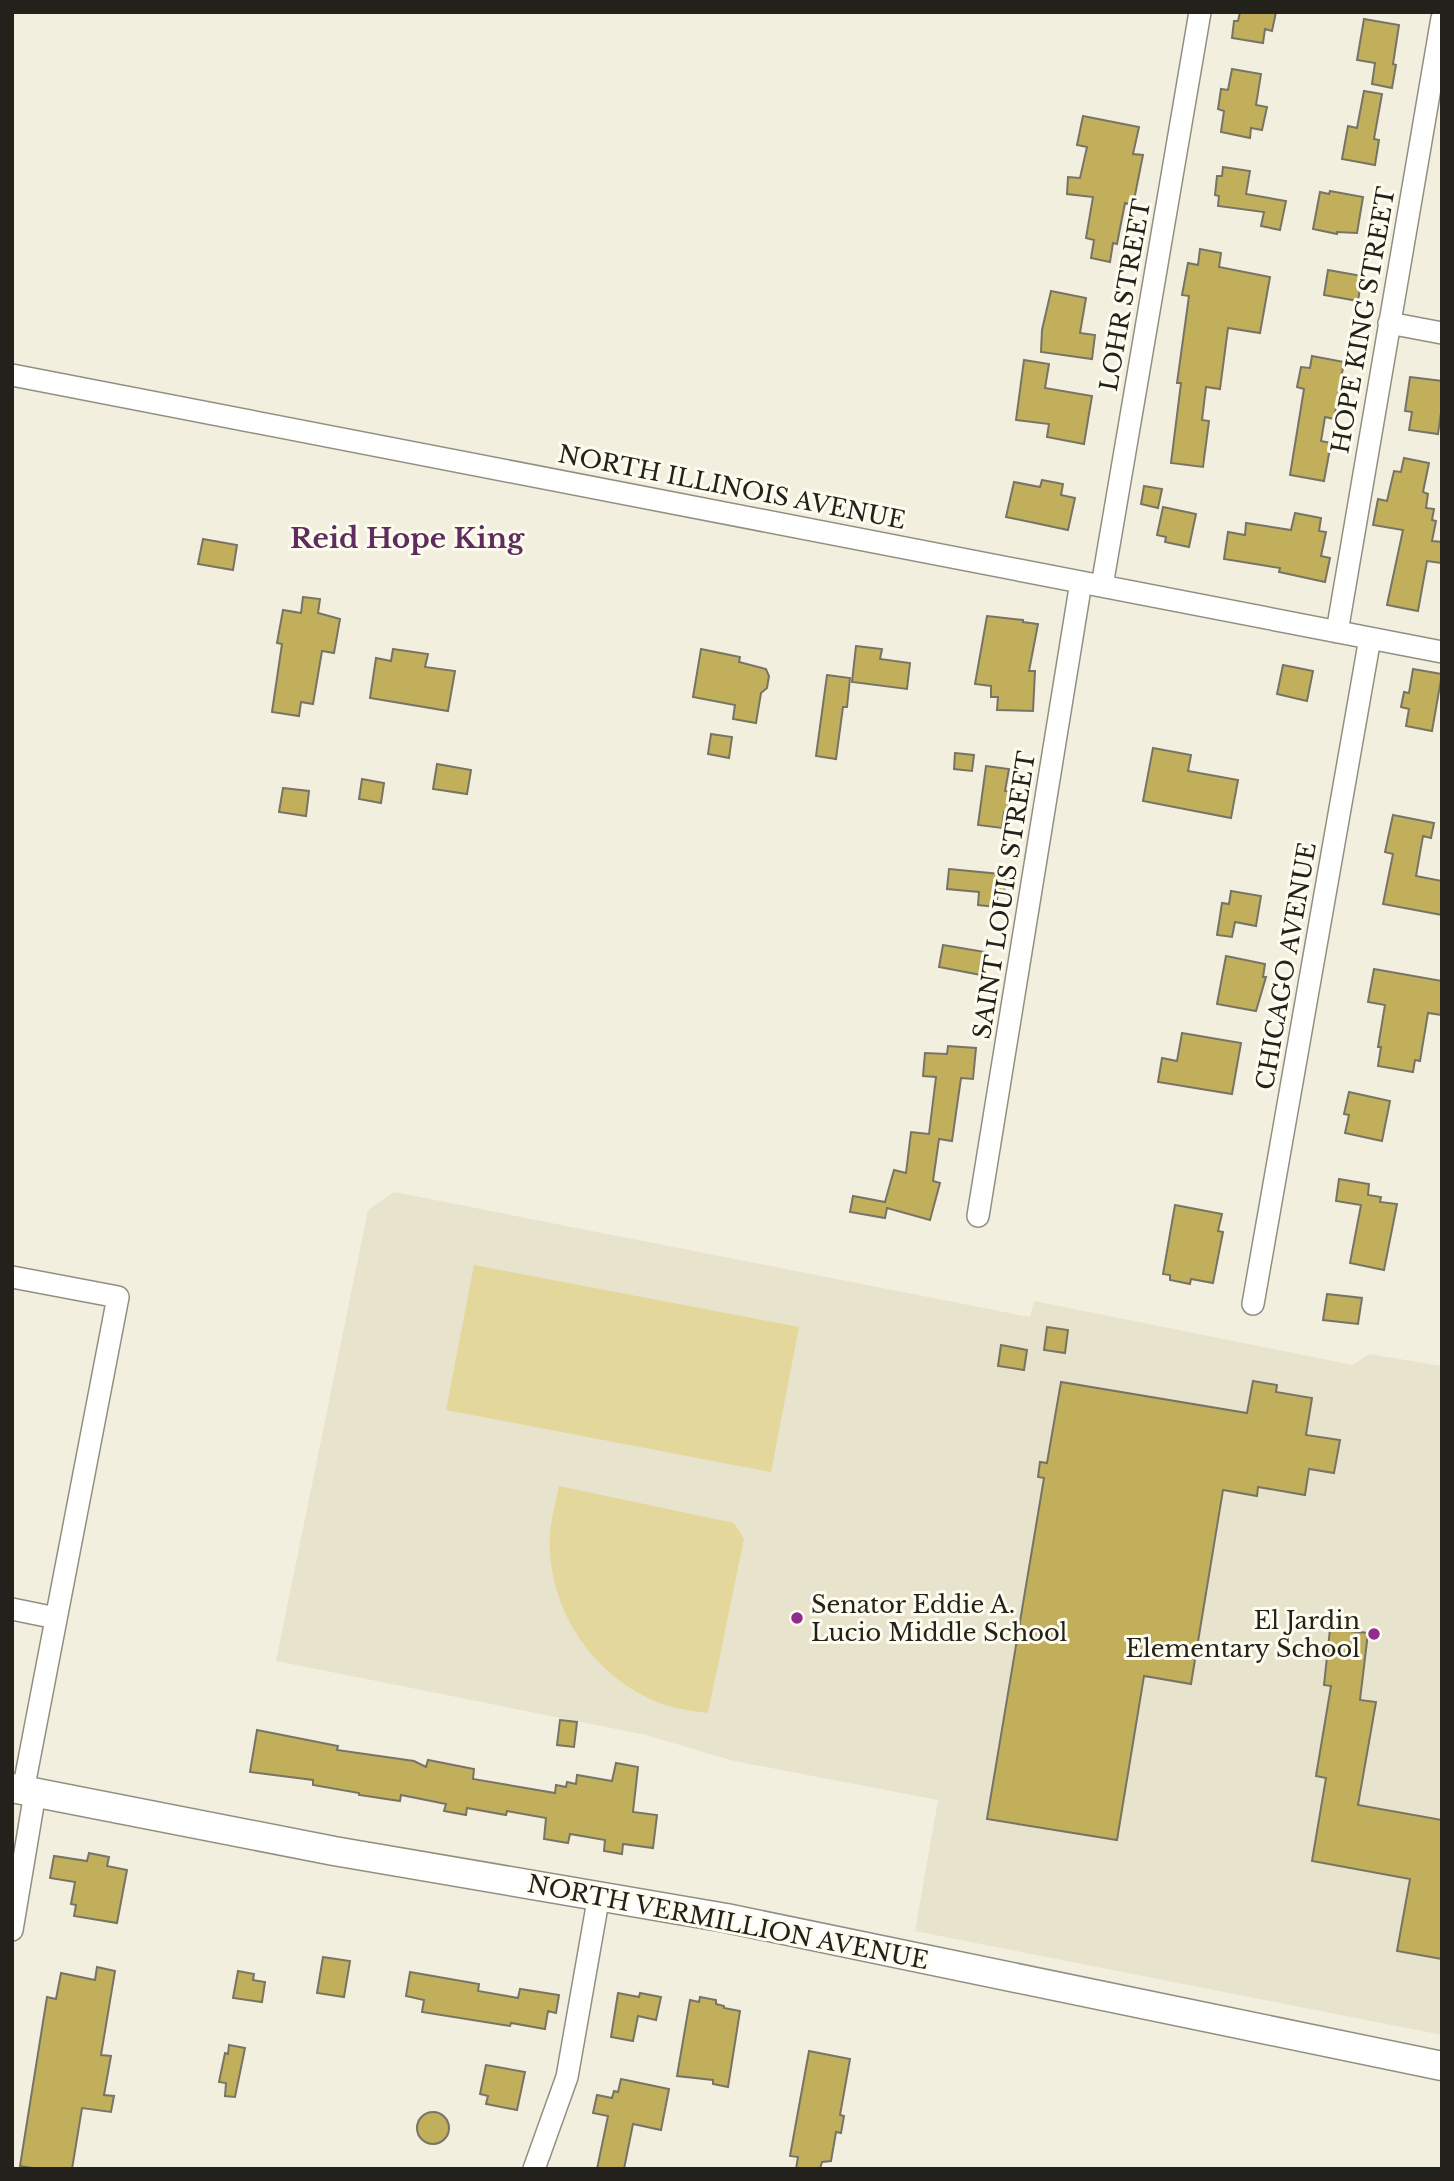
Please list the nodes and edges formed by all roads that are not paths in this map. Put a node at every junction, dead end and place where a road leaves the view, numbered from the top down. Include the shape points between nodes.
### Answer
1 (1200, 12) edge
2 (1442, 18) edge
3 (1439, 46) edge
4 (1389, 323) junction
5 (1442, 333) edge
6 (12, 375) edge
7 (1092, 584) junction
8 (1337, 632) junction
9 (1370, 638) junction
10 (1442, 652) edge
11 (978, 1216) dead end
12 (12, 1277) edge
13 (1253, 1304) dead end
14 (12, 1609) edge
15 (56, 1618) junction
16 (23, 1791) edge
17 (599, 1895) junction
18 (12, 1930) edge
19 (1442, 2066) edge
20 (534, 2169) edge

1 - 7 street, LOHR STREET
2 - 3 street, HOPE KING STREET
3 - 4 street, HOPE KING STREET
4 - 5 street
4 - 8 street, HOPE KING STREET
6 - 7 street, NORTH ILLINOIS AVENUE
7 - 8 street, NORTH ILLINOIS AVENUE
7 - 11 street, SAINT LOUIS STREET
8 - 9 street, NORTH ILLINOIS AVENUE
9 - 10 street, NORTH ILLINOIS AVENUE
9 - 13 street, CHICAGO AVENUE
12 - 15 street via 118,1297
14 - 15 street
15 - 16 street
16 - 17 street, NORTH VERMILLION AVENUE via 334,1851
16 - 18 street
17 - 19 street, NORTH VERMILLION AVENUE
17 - 20 street via 567,2077

